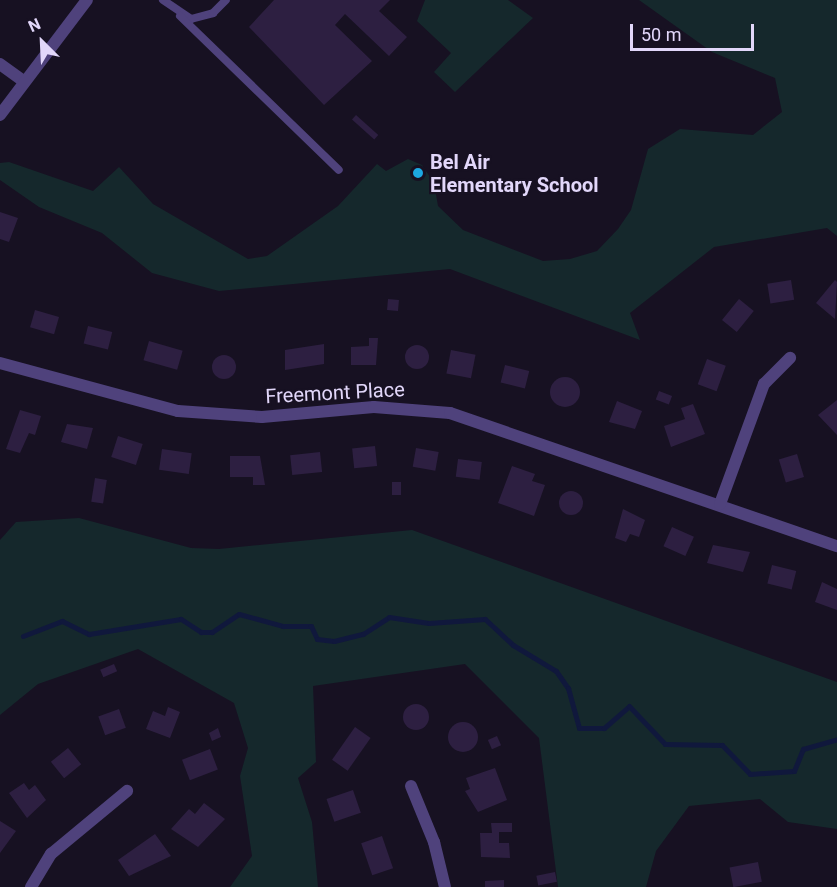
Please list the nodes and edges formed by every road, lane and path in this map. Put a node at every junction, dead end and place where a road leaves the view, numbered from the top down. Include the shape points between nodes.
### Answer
1 (87, 0) edge
2 (163, 0) edge
3 (226, 0) edge
4 (180, 16) junction
5 (0, 64) edge
6 (22, 80) junction
7 (0, 115) edge
8 (339, 170) dead end
9 (790, 358) dead end
10 (0, 363) edge
11 (720, 504) junction
12 (837, 546) edge
13 (411, 786) dead end
14 (127, 791) dead end
15 (31, 887) edge
16 (445, 887) edge

1 - 6 street
2 - 4 lane
3 - 4 lane via 202,18
4 - 8 lane
5 - 6 street
6 - 7 street
9 - 11 street via 764,384
10 - 11 street, Freemont Place via 178,411 262,417 374,407 450,413
11 - 12 street, Freemont Place
13 - 16 street
14 - 15 street via 51,854

